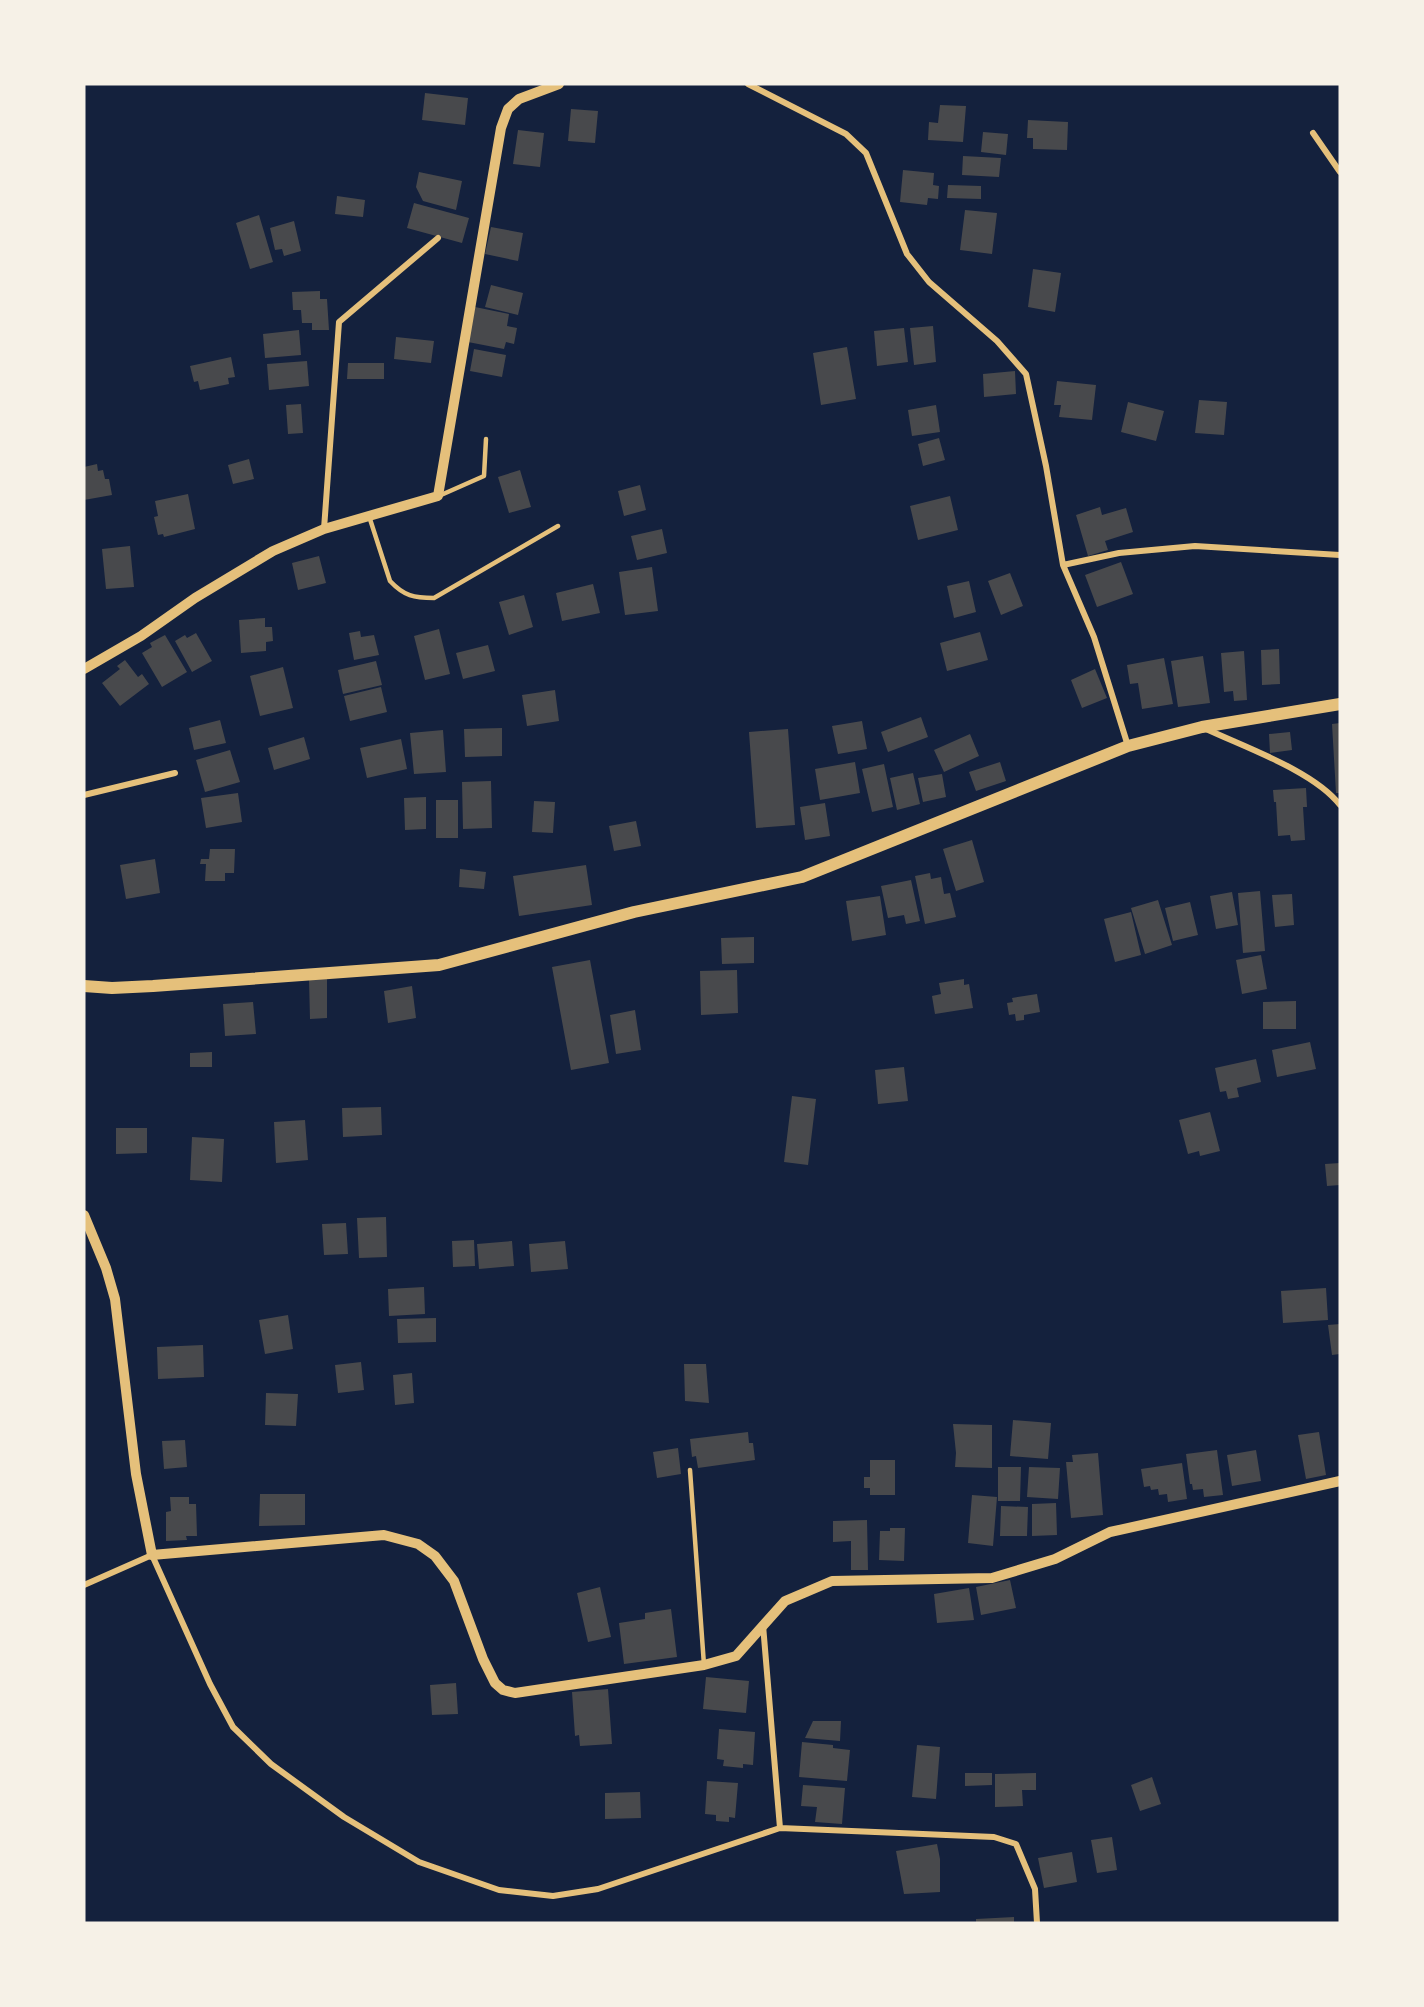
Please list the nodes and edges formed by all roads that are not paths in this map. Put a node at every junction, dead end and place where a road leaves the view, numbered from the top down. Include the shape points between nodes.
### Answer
1 (559, 84) edge
2 (748, 84) edge
3 (1313, 134) dead end
4 (1340, 172) edge
5 (438, 238) dead end
6 (486, 439) dead end
7 (438, 496) junction
8 (369, 516) junction
9 (558, 526) dead end
10 (324, 529) junction
11 (1340, 555) edge
12 (1063, 565) junction
13 (84, 669) edge
14 (1340, 704) edge
15 (1202, 727) junction
16 (1128, 746) junction
17 (175, 773) dead end
18 (84, 795) edge
19 (1340, 806) edge
20 (84, 986) edge
21 (84, 1215) edge
22 (690, 1470) dead end
23 (1340, 1481) edge
24 (152, 1555) junction
25 (84, 1585) edge
26 (763, 1625) junction
27 (704, 1665) junction
28 (780, 1828) junction
29 (1037, 1923) edge

1 - 7 street via 519,99 508,109 501,128
2 - 12 street via 846,134 866,153 907,254 929,282 997,341 1026,374
3 - 4 street
5 - 10 street via 339,322
6 - 7 lane via 484,476
7 - 8 street
8 - 9 lane via 390,581 414,598 434,598
8 - 10 street
10 - 13 street via 273,551
11 - 12 street via 1195,546 1119,553
12 - 16 street via 1094,637
14 - 15 main road
15 - 16 main road
15 - 19 street via 1304,775 1326,789
16 - 20 main road via 802,877 634,912 439,965 143,987
17 - 18 street
21 - 24 street via 115,1299 136,1474
22 - 27 lane
23 - 26 street via 1110,1532 1055,1559 992,1578 832,1581 785,1601
24 - 25 street
24 - 27 street via 384,1535 418,1544 442,1564 454,1581 483,1659 495,1683 504,1690 514,1693 550,1689
24 - 28 street via 233,1727 271,1764 344,1817 419,1862 499,1890 553,1896 598,1889
26 - 27 street via 736,1656
26 - 28 street
28 - 29 street via 994,1837 1016,1844 1035,1888

